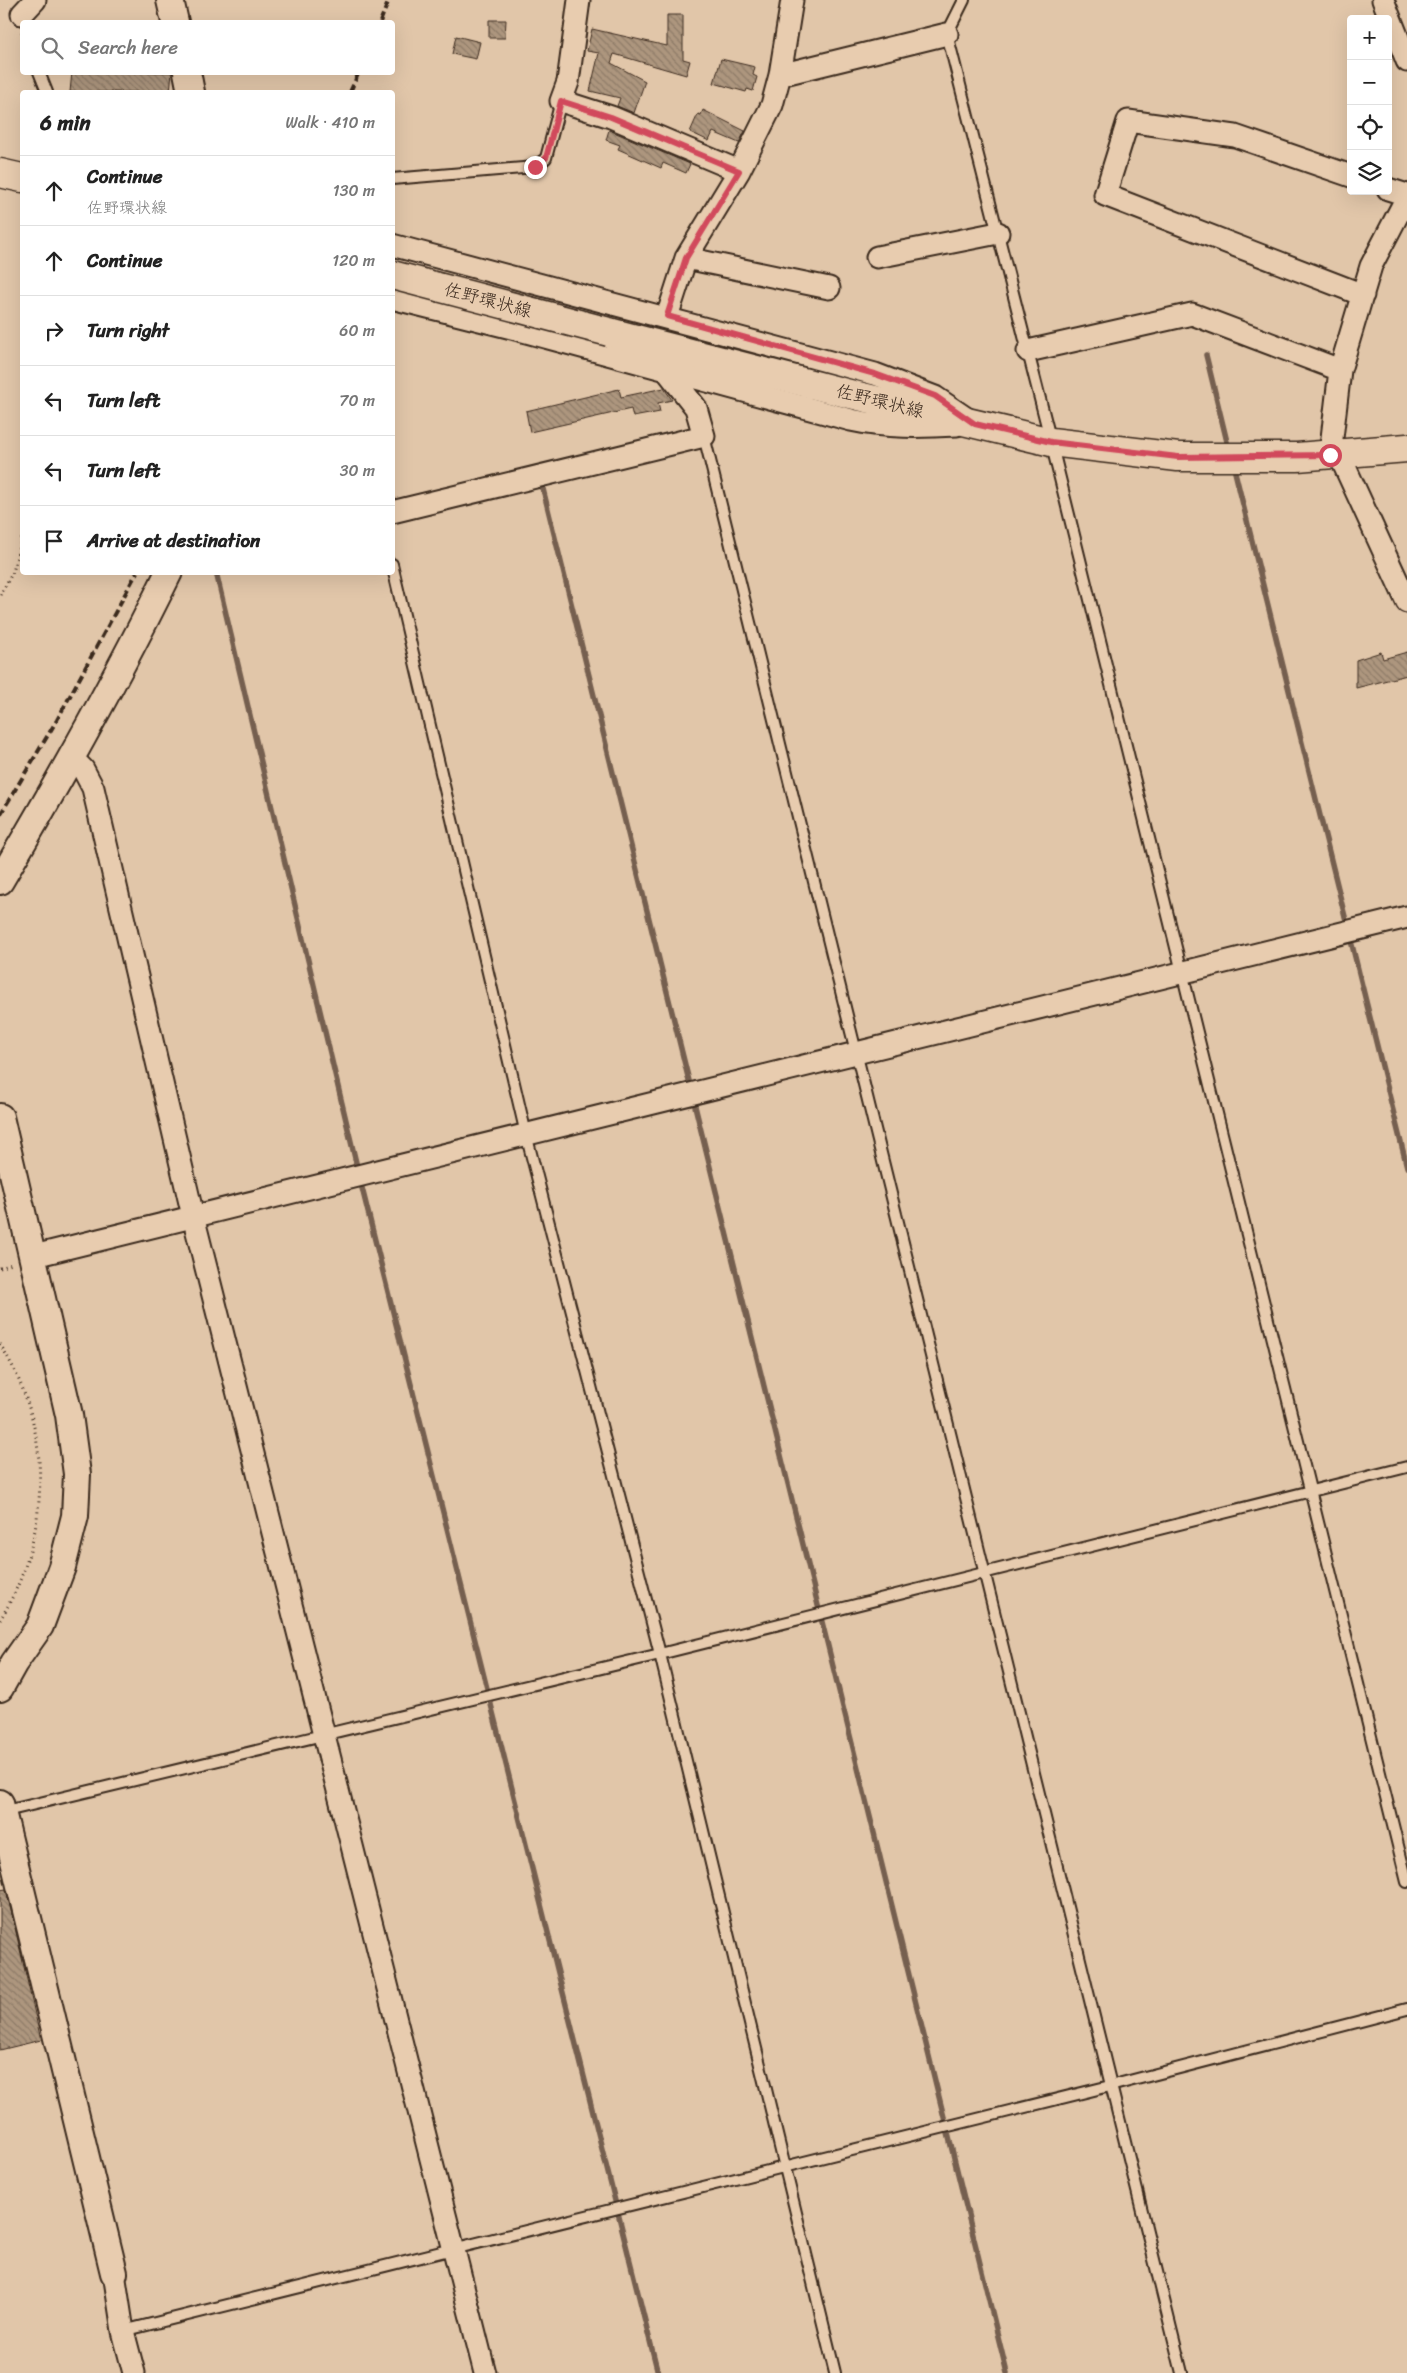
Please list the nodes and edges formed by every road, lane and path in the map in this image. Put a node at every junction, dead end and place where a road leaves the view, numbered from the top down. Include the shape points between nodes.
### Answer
1 (170, 0) edge
2 (579, 0) edge
3 (792, 0) edge
4 (964, 0) edge
5 (1383, 0) edge
6 (175, 20) edge
7 (948, 34) junction
8 (1407, 61) edge
9 (40, 75) edge
10 (188, 75) edge
11 (780, 75) junction
12 (46, 90) edge
13 (191, 90) edge
14 (561, 101) junction
15 (739, 171) junction
16 (0, 172) edge
17 (1347, 175) edge
18 (20, 177) edge
19 (395, 179) edge
20 (1392, 190) edge
21 (1407, 196) edge
22 (998, 233) junction
23 (395, 246) edge
24 (877, 257) dead end
25 (686, 258) junction
26 (395, 276) edge
27 (829, 288) dead end
28 (524, 291) junction
29 (1363, 295) junction
30 (395, 299) edge
31 (666, 320) junction
32 (512, 328) junction
33 (1028, 351) junction
34 (665, 365) junction
35 (1340, 370) junction
36 (975, 424) junction
37 (704, 436) junction
38 (1051, 442) junction
39 (1407, 448) edge
40 (1334, 454) junction
41 (395, 511) edge
42 (20, 546) edge
43 (168, 575) edge
44 (395, 575) edge
45 (0, 595) edge
46 (1407, 602) edge
47 (73, 759) junction
48 (0, 881) edge
49 (1407, 917) edge
50 (1182, 973) junction
51 (855, 1055) junction
52 (0, 1117) edge
53 (526, 1134) junction
54 (193, 1216) junction
55 (34, 1256) junction
56 (0, 1344) edge
57 (1407, 1467) edge
58 (1310, 1491) junction
59 (983, 1573) junction
60 (0, 1620) edge
61 (660, 1654) junction
62 (0, 1688) edge
63 (323, 1734) junction
64 (1, 1808) edge
65 (1407, 1882) edge
66 (1407, 2009) edge
67 (1110, 2086) junction
68 (783, 2166) junction
69 (454, 2249) junction
70 (114, 2273) joint
71 (123, 2331) junction
72 (134, 2373) edge
73 (485, 2373) edge
74 (835, 2373) edge
75 (1182, 2373) edge

1 - 6 street
2 - 14 street via 568,82
3 - 11 street
4 - 7 lane
5 - 8 street
7 - 11 street
7 - 22 lane
9 - 12 lane
10 - 13 street
11 - 15 street via 772,105
14 - 15 street via 611,117
14 - 19 lane via 546,158 535,167
15 - 25 street
16 - 18 main road
17 - 29 street via 1235,136 1128,121 1105,195
20 - 21 street
21 - 29 street via 1372,266
22 - 24 street
22 - 33 lane
23 - 28 street
25 - 27 street
25 - 31 street
26 - 36 main road, 佐野環状線, bridge
28 - 31 street
28 - 32 lane
29 - 35 street
30 - 32 street
31 - 36 street via 875,374 935,396
32 - 34 street
33 - 35 street via 1192,314
33 - 38 lane
34 - 36 street via 875,426 917,428
34 - 37 street via 696,408
35 - 40 street
36 - 38 main road, 佐野環状線
37 - 41 street
37 - 51 lane
38 - 40 main road, 佐野環状線 via 1178,457
38 - 50 lane
39 - 40 main road, 佐野環状線
40 - 46 street
42 - 45 path via 13,572
43 - 47 street
44 - 53 lane
47 - 48 street
47 - 54 street via 83,769 93,788
49 - 50 street
50 - 51 street
50 - 58 lane
51 - 53 street
51 - 59 lane
52 - 55 street
53 - 54 street
53 - 61 lane
54 - 55 street
54 - 63 street
55 - 62 street via 70,1416 77,1474 74,1516 62,1567 40,1626
56 - 60 path via 13,1364 36,1433 39,1504 25,1572
57 - 58 lane
58 - 59 lane
58 - 65 lane
59 - 61 lane
59 - 67 lane
61 - 63 lane
61 - 68 lane
63 - 64 lane
63 - 69 street
64 - 70 street
66 - 67 lane
67 - 68 lane
67 - 75 lane
68 - 69 lane
68 - 74 lane
69 - 71 lane
69 - 73 street
70 - 71 street
71 - 72 street

